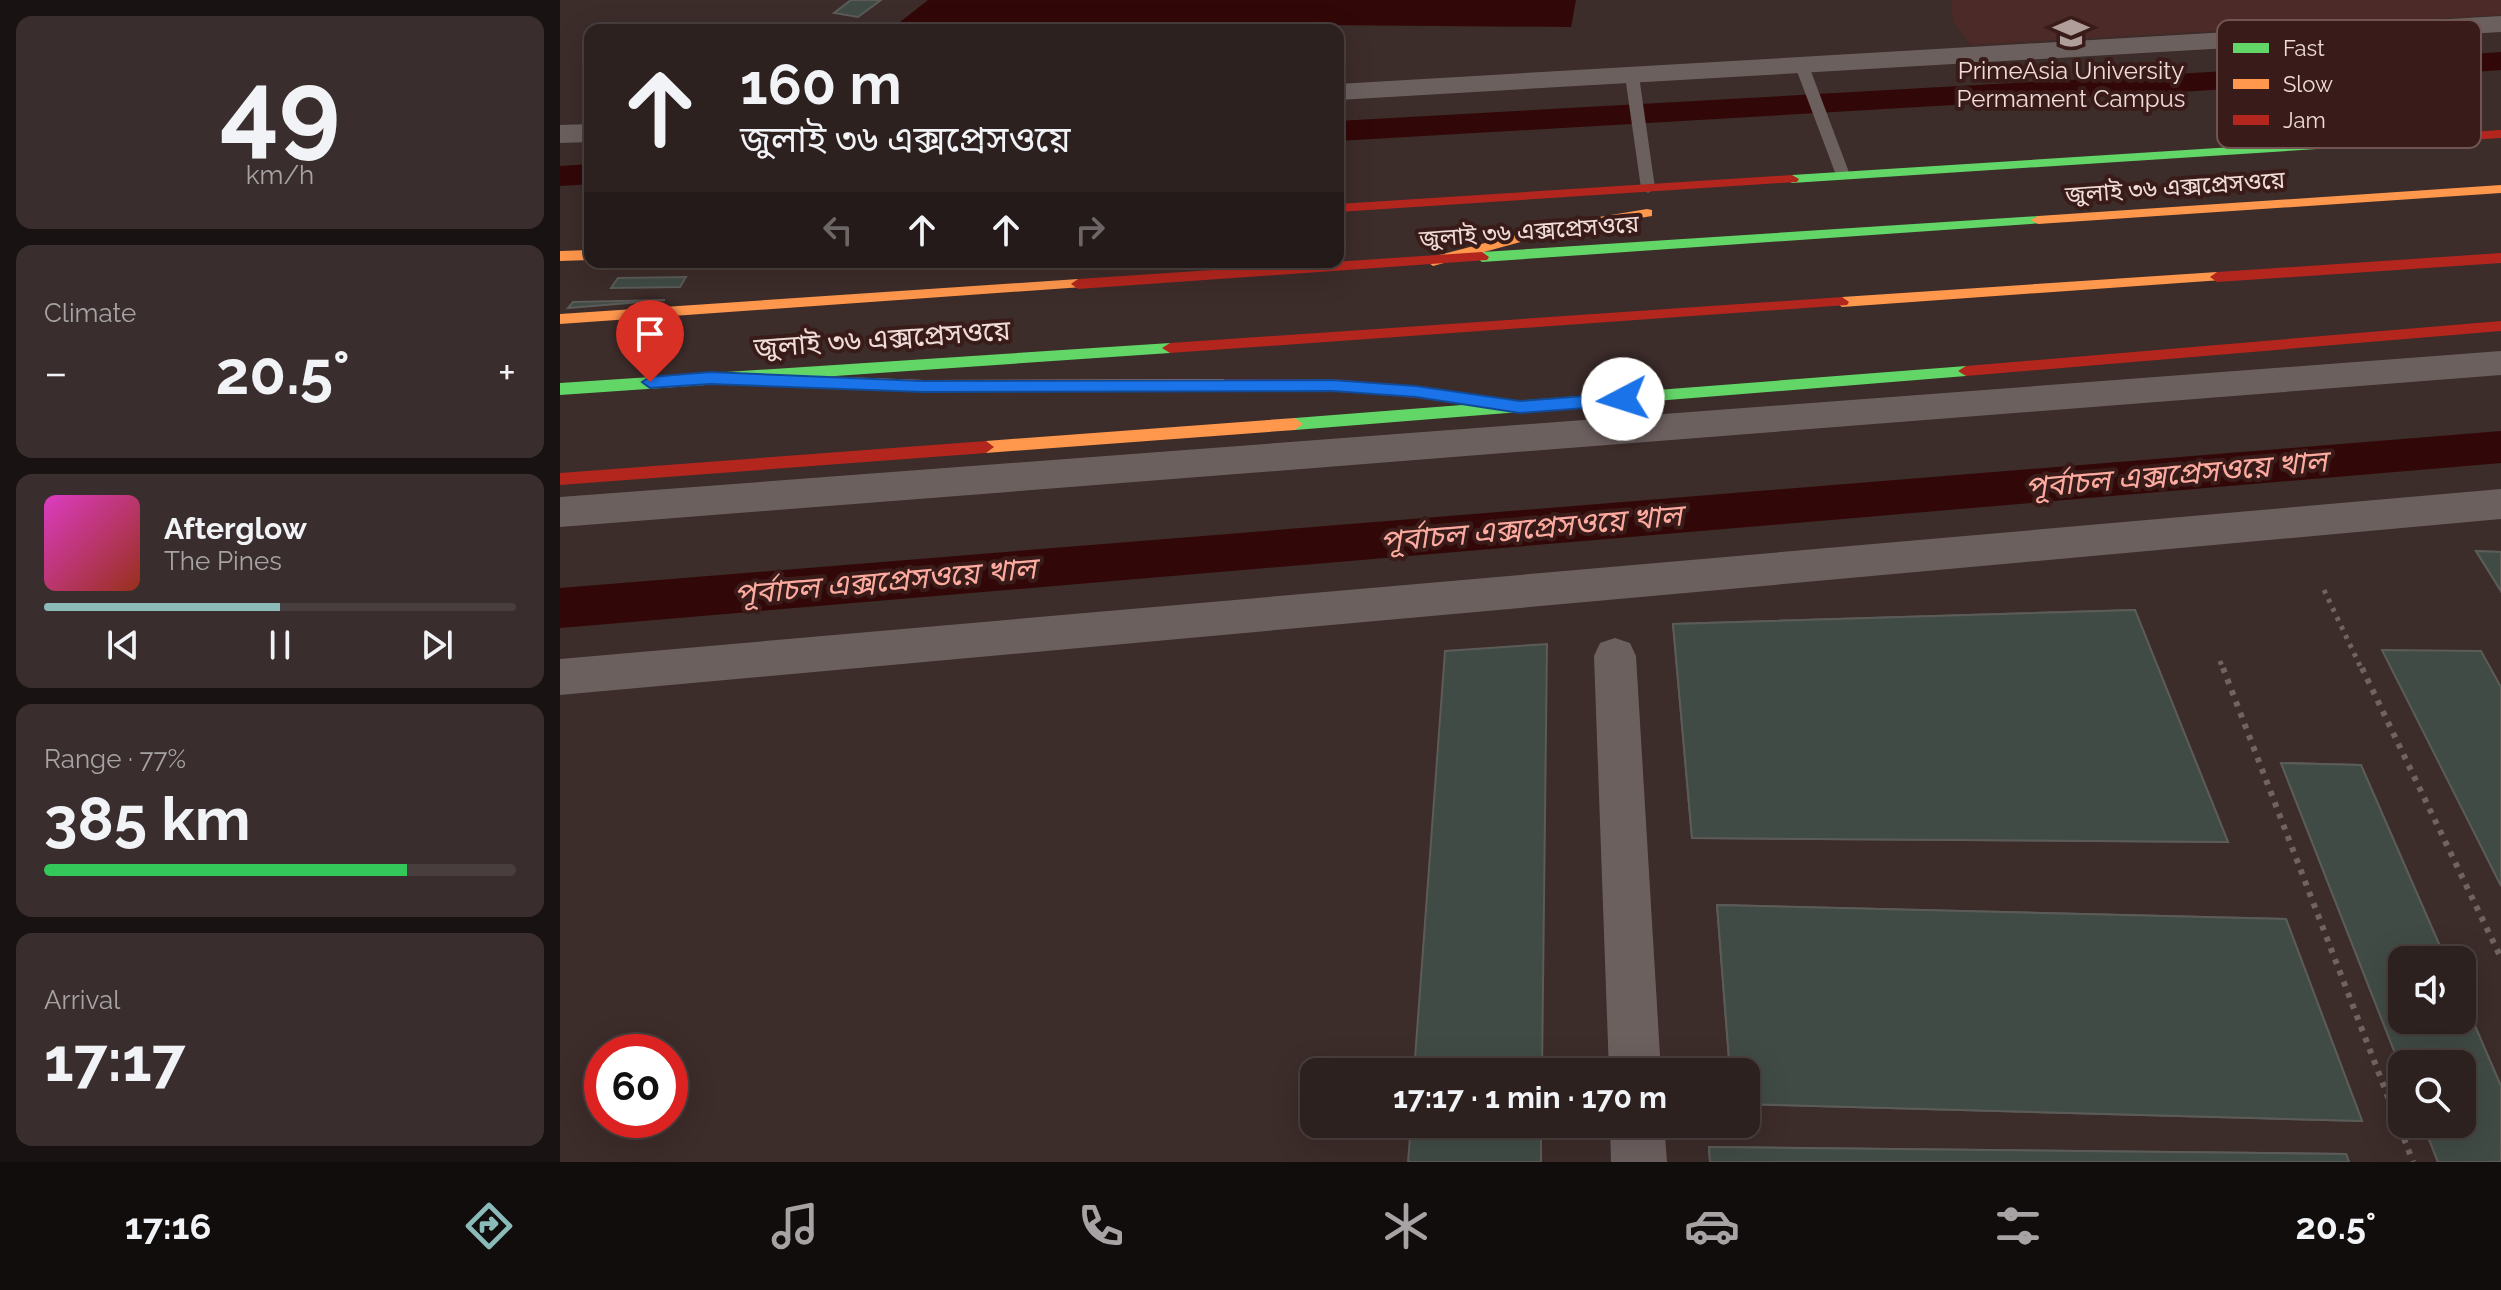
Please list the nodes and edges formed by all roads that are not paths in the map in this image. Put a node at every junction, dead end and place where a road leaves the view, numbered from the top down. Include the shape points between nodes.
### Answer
1 (2501, 24) edge
2 (2481, 26) edge
3 (2217, 46) edge
4 (1807, 77) junction
5 (1633, 86) junction
6 (1344, 92) edge
7 (584, 133) edge
8 (560, 134) edge
9 (2501, 134) edge
10 (2481, 135) edge
11 (2280, 148) edge
12 (2154, 156) junction
13 (1843, 175) junction
14 (1966, 187) dead end
15 (1648, 188) junction
16 (2501, 189) edge
17 (1344, 208) edge
18 (1667, 209) dead end
19 (584, 255) edge
20 (560, 256) edge
21 (2501, 258) edge
22 (1427, 262) junction
23 (1344, 267) edge
24 (1336, 268) edge
25 (560, 319) edge
26 (2501, 326) edge
27 (2501, 363) edge
28 (710, 378) junction
29 (560, 389) edge
30 (1520, 407) junction
31 (560, 479) edge
32 (2501, 504) edge
33 (560, 512) edge
34 (1615, 656) dead end
35 (560, 677) edge
36 (1634, 1058) edge
37 (1638, 1138) edge
38 (1639, 1162) edge

1 - 2 street
3 - 4 street
4 - 5 street
4 - 13 lane
5 - 6 street
5 - 15 lane
7 - 8 street
9 - 10 main road
11 - 12 main road
12 - 13 main road
12 - 14 main road via 2126,170
13 - 15 main road
15 - 17 main road
16 - 22 main road, জুলাই ৩৬ এক্সপ্রেসওয়ে
18 - 22 main road via 1557,228
19 - 20 main road
21 - 28 main road, জুলাই ৩৬ এক্সপ্রেসওয়ে
22 - 23 main road, জুলাই ৩৬ এক্সপ্রেসওয়ে
24 - 25 main road, জুলাই ৩৬ এক্সপ্রেসওয়ে
26 - 30 main road
27 - 33 street
28 - 29 main road, জুলাই ৩৬ এক্সপ্রেসওয়ে
28 - 30 main road via 923,386 1332,385
30 - 31 main road
32 - 35 street
34 - 36 street
37 - 38 street

